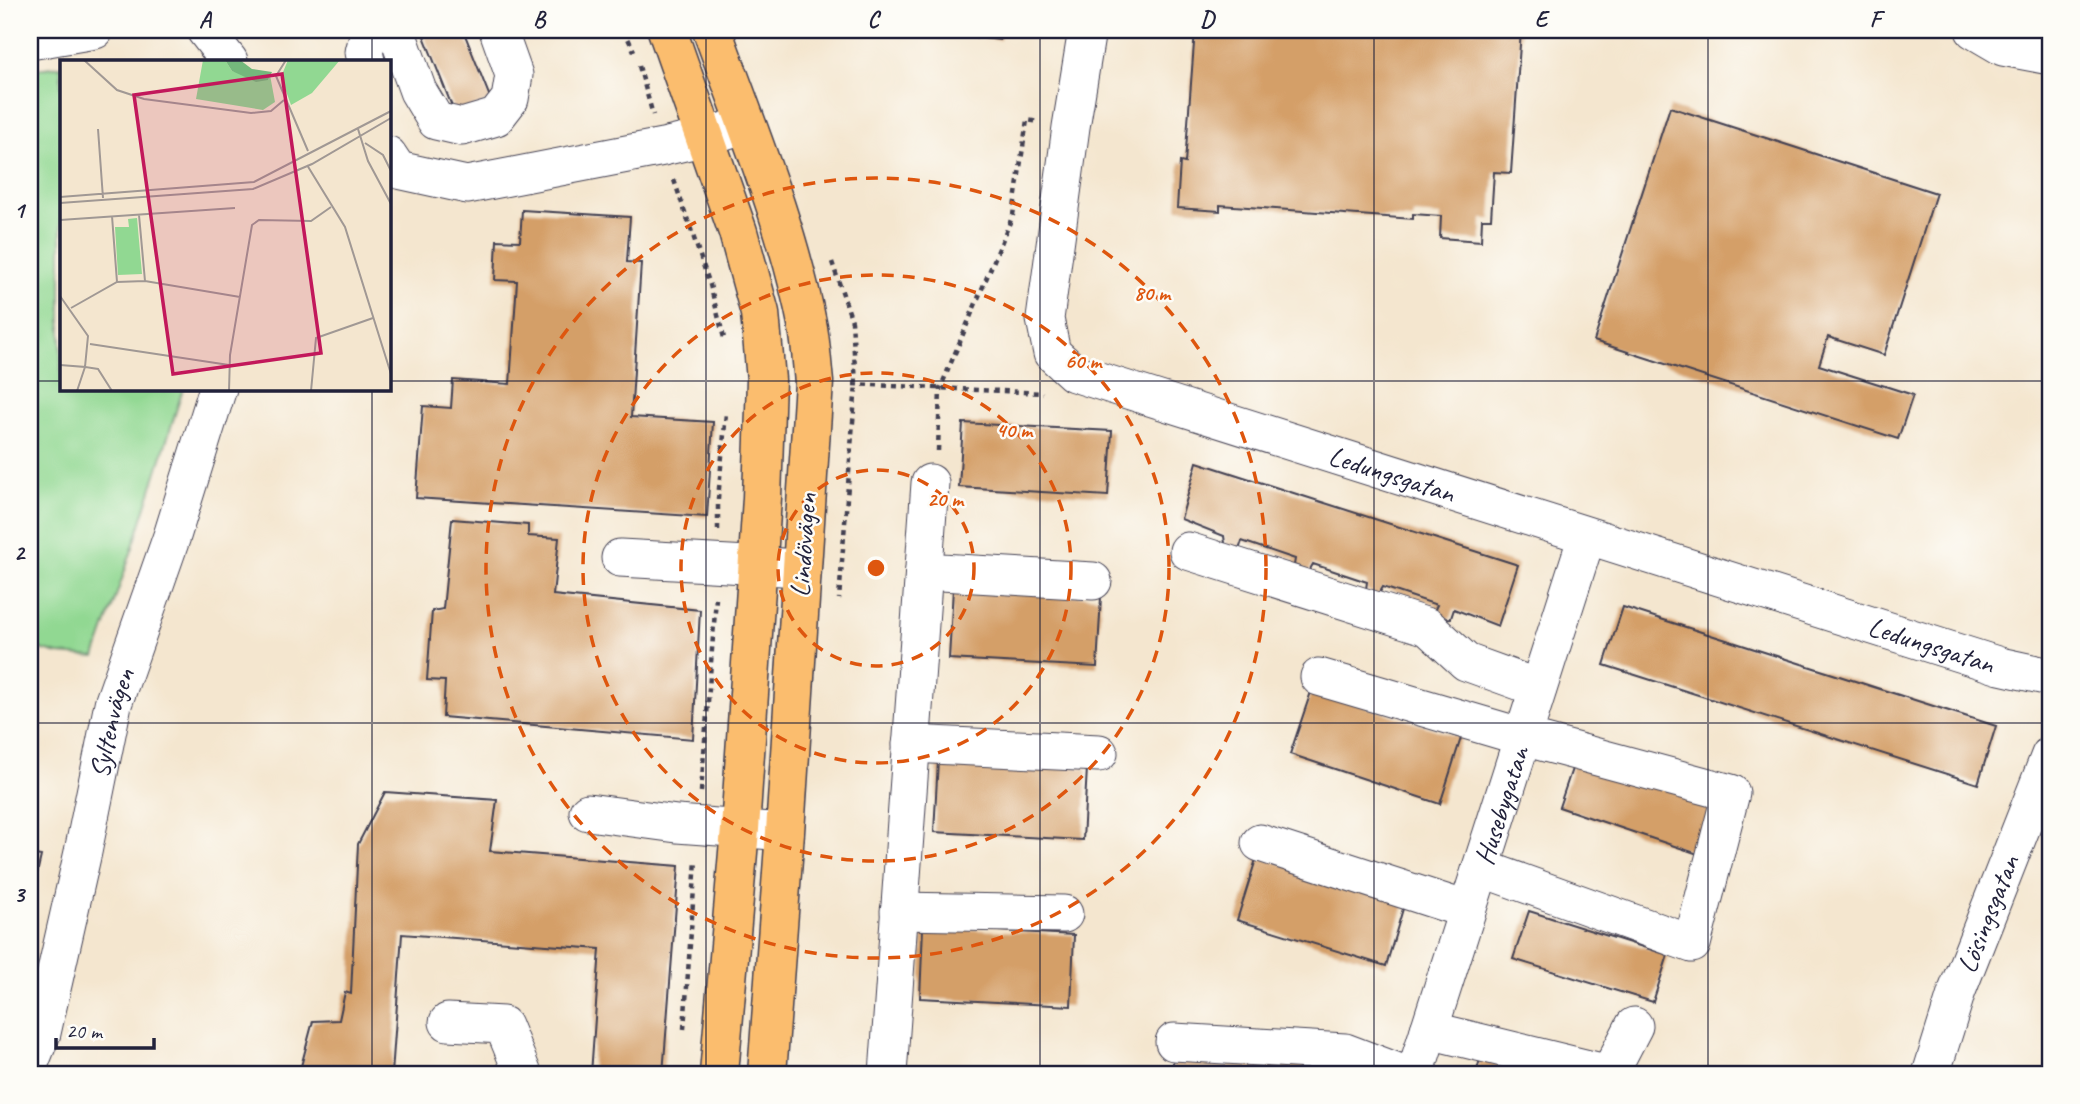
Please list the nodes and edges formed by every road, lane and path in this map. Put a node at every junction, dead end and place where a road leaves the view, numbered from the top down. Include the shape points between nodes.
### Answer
1 (95, 30) edge
2 (205, 30) edge
3 (370, 30) edge
4 (396, 30) edge
5 (498, 30) edge
6 (624, 30) edge
7 (667, 30) edge
8 (712, 30) edge
9 (1087, 30) edge
10 (1974, 30) edge
11 (30, 41) edge
12 (2050, 56) edge
13 (228, 60) edge
14 (366, 60) edge
15 (746, 124) junction
16 (1070, 127) junction
17 (706, 137) junction
18 (663, 147) junction
19 (390, 158) edge
20 (725, 342) dead end
21 (1074, 373) junction
22 (814, 382) junction
23 (940, 389) junction
24 (217, 390) edge
25 (727, 409) dead end
26 (930, 483) joint
27 (1587, 536) junction
28 (1188, 551) dead end
29 (620, 558) dead end
30 (718, 564) junction
31 (757, 566) junction
32 (801, 568) junction
33 (924, 571) junction
34 (1093, 581) dead end
35 (1319, 677) dead end
36 (2050, 677) edge
37 (1538, 688) junction
38 (1523, 737) junction
39 (911, 744) junction
40 (1099, 753) dead end
41 (2050, 755) edge
42 (588, 813) dead end
43 (699, 825) junction
44 (740, 829) junction
45 (785, 832) junction
46 (1260, 843) dead end
47 (1481, 868) junction
48 (1467, 910) junction
49 (900, 911) junction
50 (1064, 914) dead end
51 (447, 1022) dead end
52 (1634, 1026) dead end
53 (1429, 1030) junction
54 (684, 1033) dead end
55 (1174, 1042) dead end
56 (30, 1063) edge
57 (523, 1074) edge
58 (719, 1074) edge
59 (766, 1074) edge
60 (888, 1074) edge
61 (901, 1074) edge
62 (1403, 1074) edge
63 (1415, 1074) edge
64 (1931, 1074) edge

1 - 11 street
2 - 13 street
3 - 14 street
4 - 5 street via 418,91 436,121 462,127 496,117 510,99 514,75
6 - 18 path
7 - 17 main road, Lindövägen
8 - 15 main road, Lindövägen
9 - 16 street, Ledungsgatan
10 - 12 street via 2003,47
15 - 17 street
15 - 22 main road, Lindövägen via 796,276
16 - 21 street, Ledungsgatan via 1045,319 1052,353
16 - 23 path via 1027,120 1013,215
17 - 18 street
17 - 31 main road, Lindövägen via 760,313 766,380
18 - 19 street via 467,185 398,170
18 - 20 path
21 - 23 path via 1050,393
21 - 27 street, Ledungsgatan
22 - 23 path
22 - 32 main road, Lindövägen
23 - 26 path via 938,460
24 - 56 street, Syltenvägen via 113,704 42,1033
25 - 30 path via 718,499
26 - 33 street
27 - 36 street, Ledungsgatan via 2000,666
27 - 37 street, Husebygatan
28 - 37 street via 1428,627 1466,662
29 - 30 street
30 - 31 street
30 - 43 path
31 - 32 street
31 - 44 main road, Lindövägen
32 - 45 main road, Lindövägen
33 - 34 street
33 - 39 street
35 - 38 street
37 - 38 street, Husebygatan
38 - 47 street, Husebygatan
38 - 47 street via 1731,793 1692,944
39 - 40 street
39 - 49 street
41 - 64 street, Lösingsgatan via 1957,991
42 - 43 street
43 - 44 street
43 - 54 path
44 - 45 street
44 - 58 main road, Lindövägen
45 - 59 main road, Lindövägen
46 - 48 street
47 - 48 street, Husebygatan
48 - 53 street, Husebygatan
49 - 50 street
49 - 60 street
51 - 57 street via 503,1025
52 - 53 street via 1609,1074
53 - 63 street, Husebygatan
55 - 62 street via 1345,1052
60 - 61 street

